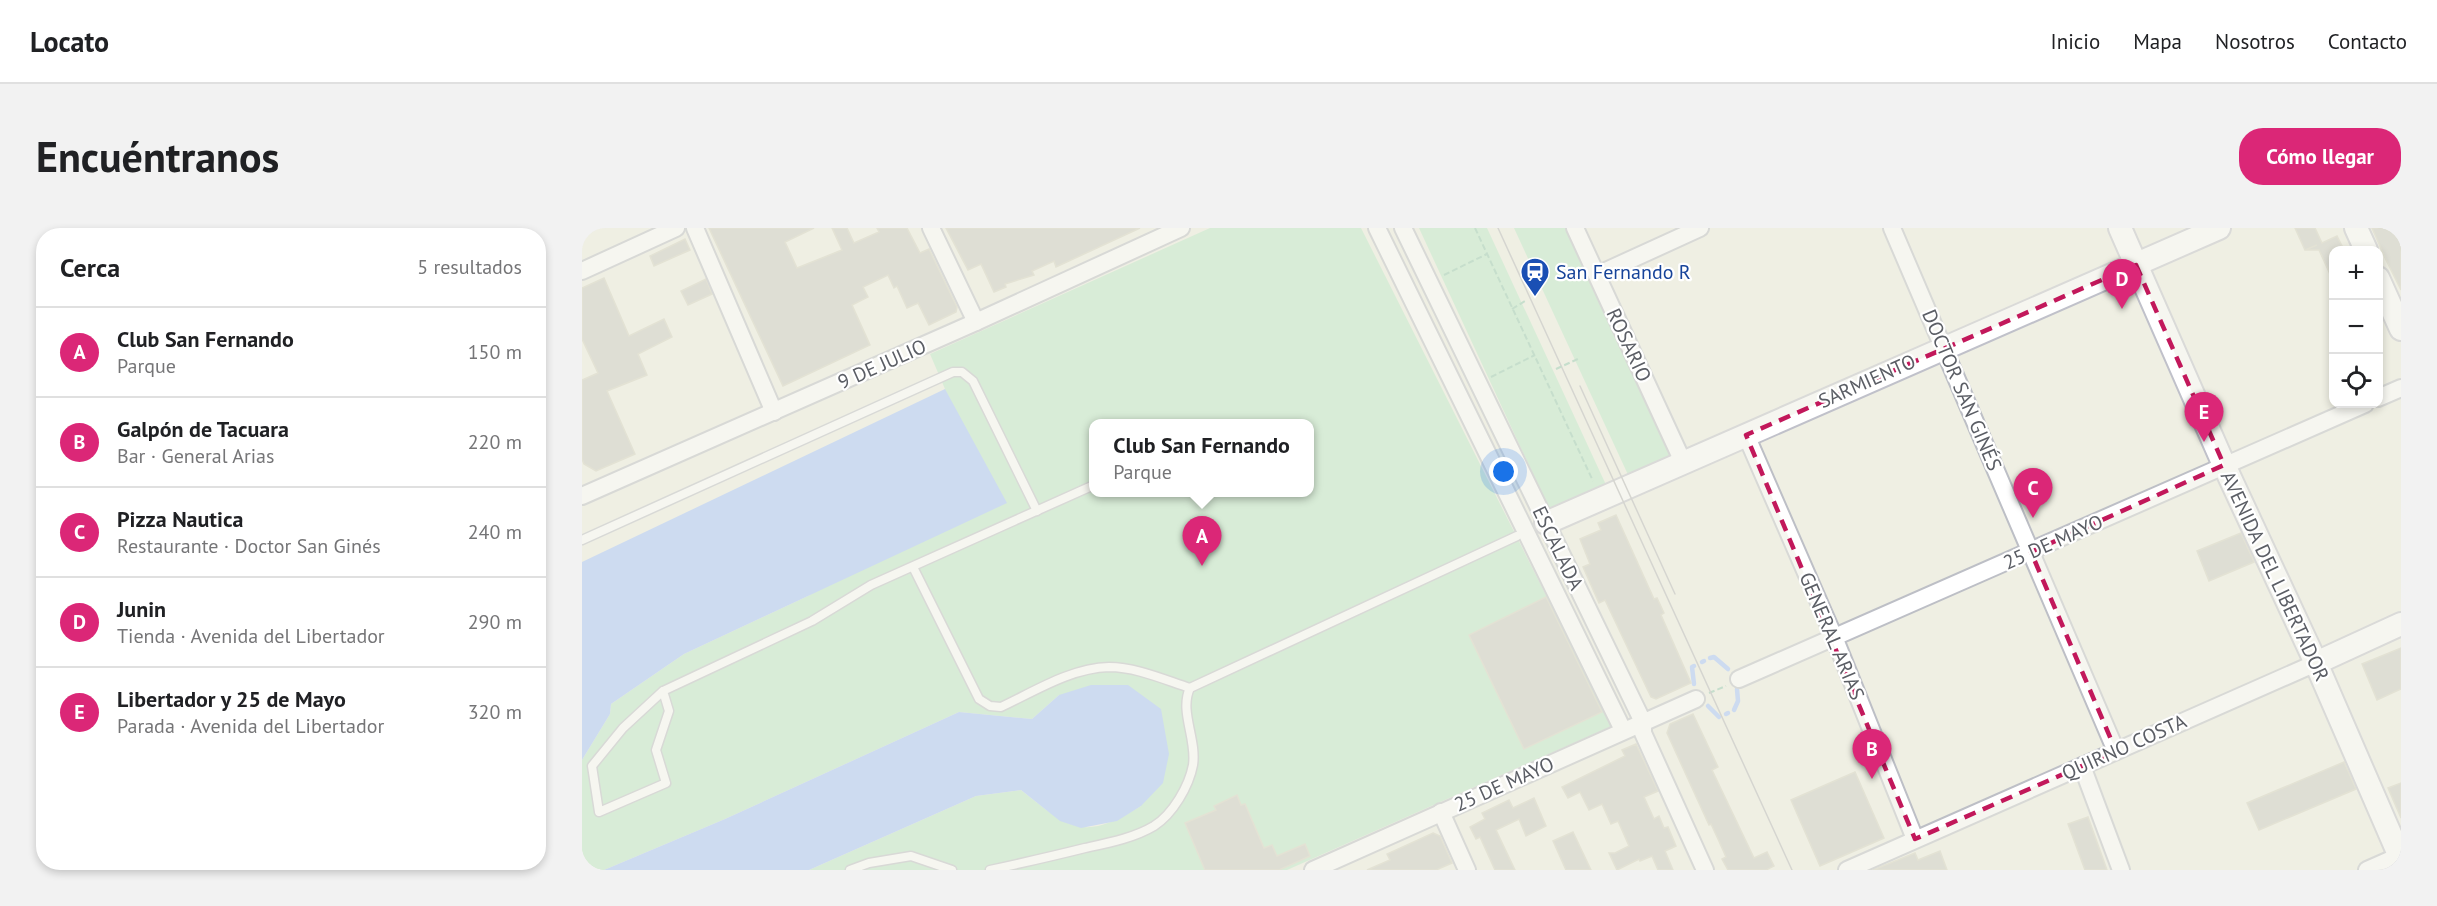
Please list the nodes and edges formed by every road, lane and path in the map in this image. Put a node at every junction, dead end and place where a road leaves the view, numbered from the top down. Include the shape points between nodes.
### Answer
1 (676, 228) edge
2 (695, 228) edge
3 (931, 228) edge
4 (1377, 228) edge
5 (1403, 228) edge
6 (1475, 228) edge
7 (1575, 228) edge
8 (1700, 228) edge
9 (1892, 228) edge
10 (2120, 228) edge
11 (2219, 228) edge
12 (2356, 228) edge
13 (1175, 229) edge
14 (2364, 246) edge
15 (1487, 254) junction
16 (2136, 265) junction
17 (582, 271) edge
18 (1597, 275) junction
19 (1428, 283) junction
20 (2383, 287) edge
21 (1525, 301) dead end
22 (1512, 309) junction
23 (976, 322) junction
24 (2401, 329) edge
25 (1945, 347) junction
26 (1534, 356) junction
27 (1580, 358) dead end
28 (1556, 369) dead end
29 (1478, 384) junction
30 (2401, 388) edge
31 (2383, 396) edge
32 (2356, 408) edge
33 (774, 412) junction
34 (1746, 435) junction
35 (1683, 462) junction
36 (2224, 465) junction
37 (1089, 487) edge
38 (582, 496) edge
39 (1601, 498) junction
40 (1037, 511) junction
41 (1529, 530) junction
42 (582, 540) edge
43 (2031, 552) junction
44 (913, 567) junction
45 (2401, 624) edge
46 (1834, 638) junction
47 (2316, 663) junction
48 (1739, 679) joint
49 (1190, 688) junction
50 (663, 691) junction
51 (1696, 699) joint
52 (1643, 722) junction
53 (1623, 730) junction
54 (2116, 751) junction
55 (2082, 766) junction
56 (1441, 812) junction
57 (1915, 839) junction
58 (2401, 857) edge
59 (850, 870) edge
60 (952, 870) edge
61 (990, 870) edge
62 (1313, 870) edge
63 (1467, 870) edge
64 (1705, 870) edge
65 (1847, 870) edge
66 (2121, 870) edge
67 (2367, 870) edge

1 - 17 street
2 - 33 street
3 - 23 street
4 - 41 street, ESCALADA
5 - 19 street, ESCALADA
6 - 15 path
7 - 18 street, ROSARIO
8 - 18 street
9 - 25 street, DOCTOR SAN GINÉS
10 - 16 street, AVENIDA DEL LIBERTADOR
11 - 16 street, SARMIENTO
12 - 14 street
13 - 23 street, 9 DE JULIO
15 - 19 path
15 - 22 path
16 - 25 street, SARMIENTO
16 - 36 street, AVENIDA DEL LIBERTADOR
18 - 35 street, ROSARIO
19 - 29 street, ESCALADA
20 - 24 street
21 - 22 path
22 - 26 path
23 - 33 street, 9 DE JULIO
25 - 34 street, SARMIENTO
25 - 43 street, DOCTOR SAN GINÉS
26 - 29 path
26 - 39 path
27 - 28 path, bridge
29 - 41 street, ESCALADA
30 - 31 street
32 - 36 street, 25 DE MAYO
33 - 38 street, 9 DE JULIO
34 - 35 street, SARMIENTO
34 - 46 street, GENERAL ARIAS
35 - 39 street, SARMIENTO
36 - 43 street, 25 DE MAYO
36 - 47 street, AVENIDA DEL LIBERTADOR
37 - 40 lane
39 - 41 street, SARMIENTO
40 - 42 lane via 973,381 962,372 953,372
40 - 44 lane
41 - 49 lane
41 - 52 street, ESCALADA
41 - 53 street, ESCALADA
43 - 46 street, 25 DE MAYO
43 - 54 street, DOCTOR SAN GINÉS
44 - 49 lane via 979,699 990,706 1001,707 1068,676 1110,667 1138,671
44 - 50 lane via 871,585 812,621
45 - 47 street, QUIRNO COSTA
46 - 48 street, 25 DE MAYO
46 - 57 street, GENERAL ARIAS
47 - 54 street, QUIRNO COSTA
47 - 58 street, AVENIDA DEL LIBERTADOR
48 - 51 path
49 - 61 lane via 1186,709 1193,739 1193,764 1187,784 1172,809 1155,825 1123,839
50 - 50 lane via 669,711 656,750 666,783 599,812 592,766 623,728
51 - 52 street, 25 DE MAYO
52 - 53 street, 25 DE MAYO
52 - 64 street, ESCALADA via 1643,733
53 - 56 street, 25 DE MAYO
54 - 55 street, QUIRNO COSTA
55 - 57 street, QUIRNO COSTA
55 - 66 street
56 - 62 street, 25 DE MAYO
56 - 63 street
57 - 65 street, QUIRNO COSTA
58 - 67 street
59 - 60 lane via 910,856

